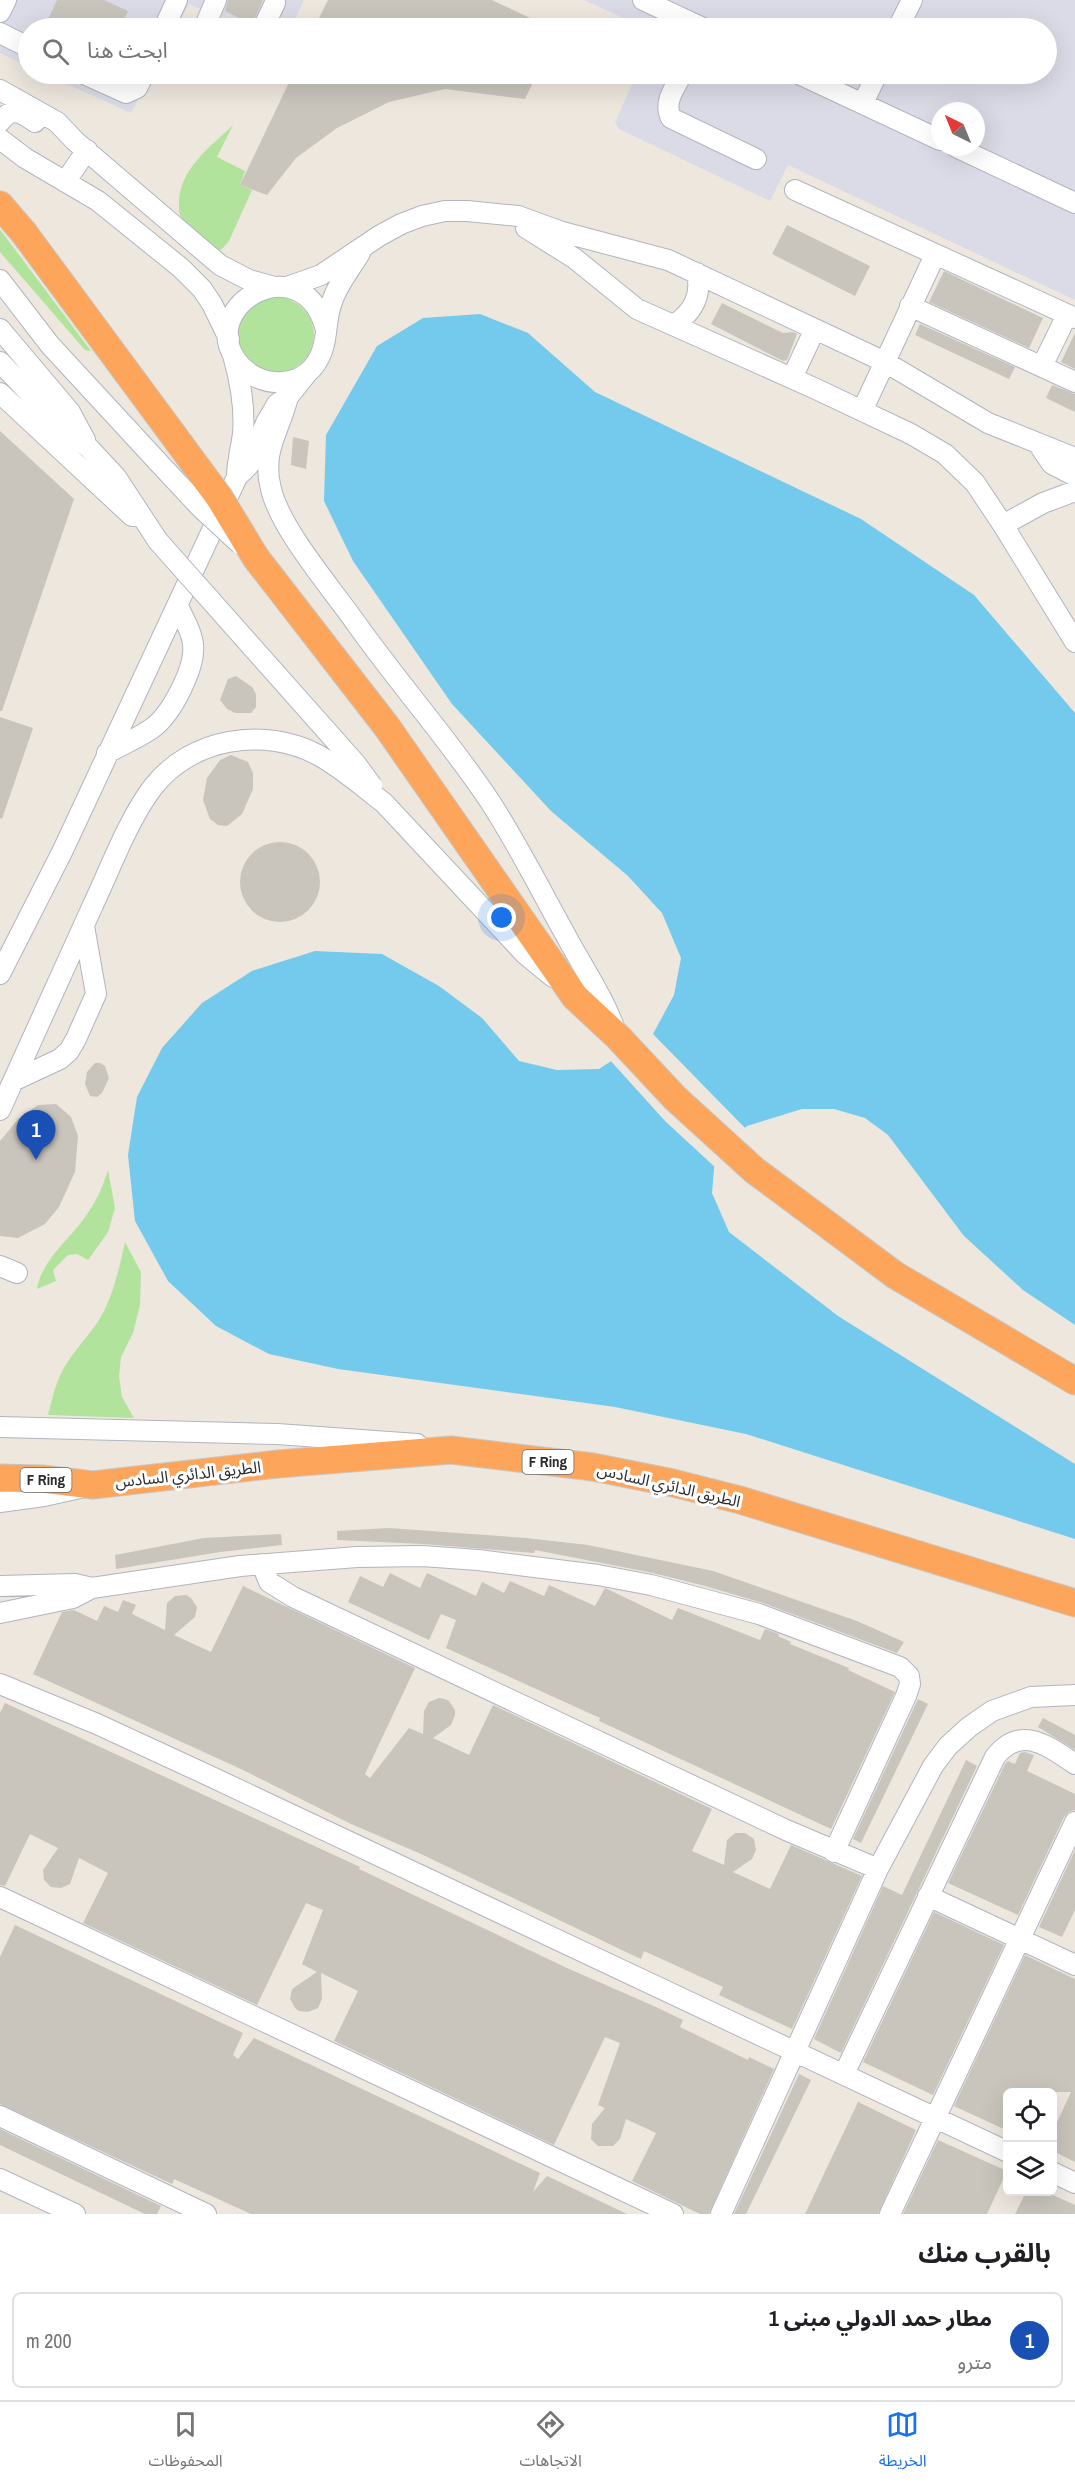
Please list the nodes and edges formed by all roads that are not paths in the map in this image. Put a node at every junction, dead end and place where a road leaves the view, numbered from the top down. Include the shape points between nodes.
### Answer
1 (6, 0) edge
2 (216, 0) edge
3 (643, 0) edge
4 (912, 0) edge
5 (175, 1) edge
6 (275, 3) dead end
7 (0, 12) edge
8 (168, 18) edge
9 (208, 18) edge
10 (268, 18) edge
11 (682, 18) edge
12 (903, 18) edge
13 (0, 33) edge
14 (18, 42) edge
15 (106, 84) edge
16 (139, 84) edge
17 (677, 84) edge
18 (820, 84) edge
19 (872, 84) edge
20 (0, 90) edge
21 (863, 104) junction
22 (0, 122) edge
23 (931, 136) edge
24 (0, 140) edge
25 (81, 145) junction
26 (975, 156) edge
27 (756, 159) dead end
28 (65, 182) junction
29 (795, 189) dead end
30 (1075, 202) edge
31 (0, 205) edge
32 (509, 216) junction
33 (364, 246) junction
34 (935, 255) junction
35 (697, 273) junction
36 (0, 280) edge
37 (279, 287) junction
38 (0, 301) edge
39 (910, 306) junction
40 (1071, 317) edge
41 (674, 325) junction
42 (0, 329) edge
43 (815, 329) junction
44 (326, 330) junction
45 (50, 345) junction
46 (231, 348) junction
47 (0, 362) edge
48 (885, 362) junction
49 (1042, 366) junction
50 (308, 372) junction
51 (792, 378) junction
52 (1075, 382) edge
53 (0, 393) edge
54 (288, 397) junction
55 (862, 411) junction
56 (1041, 446) junction
57 (89, 448) junction
58 (1075, 458) edge
59 (1075, 476) edge
60 (237, 477) junction
61 (108, 482) junction
62 (1075, 491) edge
63 (1003, 525) junction
64 (256, 558) junction
65 (178, 606) junction
66 (1075, 642) edge
67 (107, 753) junction
68 (384, 803) junction
69 (84, 926) junction
70 (0, 974) edge
71 (575, 997) junction
72 (624, 1043) junction
73 (13, 1081) junction
74 (0, 1110) edge
75 (1068, 1375) edge
76 (0, 1427) edge
77 (450, 1450) junction
78 (0, 1479) edge
79 (93, 1485) junction
80 (0, 1502) edge
81 (262, 1564) junction
82 (991, 1578) junction
83 (0, 1586) edge
84 (92, 1588) junction
85 (1075, 1603) edge
86 (0, 1612) edge
87 (1075, 1618) edge
88 (1, 1686) edge
89 (1075, 1695) edge
90 (1075, 1764) edge
91 (1075, 1822) edge
92 (834, 1852) junction
93 (878, 1869) junction
94 (928, 1896) junction
95 (0, 1897) edge
96 (1020, 1940) junction
97 (1075, 1965) edge
98 (796, 2051) junction
99 (844, 2074) junction
100 (0, 2116) edge
101 (935, 2118) junction
102 (1003, 2150) edge
103 (1057, 2174) edge
104 (0, 2179) edge
105 (1075, 2183) edge
106 (75, 2214) edge
107 (206, 2214) edge
108 (673, 2214) edge
109 (721, 2214) edge
110 (890, 2214) edge

1 - 7 lane
2 - 9 lane
3 - 11 lane
4 - 12 lane
5 - 8 lane
6 - 10 lane
13 - 14 lane
15 - 16 lane via 126,93
17 - 27 lane via 668,102 671,118
18 - 21 lane
19 - 21 lane
20 - 25 lane via 57,122
21 - 23 lane
22 - 25 lane via 8,112 21,112
24 - 28 lane
25 - 28 lane
25 - 37 lane via 220,266 249,280
26 - 30 lane
28 - 46 lane via 112,212 194,280 212,304
29 - 34 lane
31 - 64 highway, bridge via 219,497
32 - 33 lane via 445,211 401,224
32 - 35 lane via 646,252
32 - 41 lane via 574,258 632,305
33 - 37 lane via 321,275
33 - 44 lane via 338,287
34 - 39 lane
34 - 40 lane
35 - 41 lane via 700,286 693,306
35 - 43 lane
36 - 45 lane
37 - 44 lane via 302,292 314,302
37 - 46 lane via 256,291 244,299 230,325
38 - 45 lane
39 - 48 lane
39 - 49 lane
40 - 49 lane
41 - 51 lane
42 - 57 lane via 69,411
43 - 48 lane
43 - 51 lane
44 - 50 lane via 318,360
45 - 64 lane, bridge via 201,508
46 - 50 lane via 247,372 267,382 288,381
46 - 60 lane via 244,406
47 - 57 lane via 58,423
48 - 55 lane
48 - 56 lane via 988,423
49 - 52 lane
50 - 54 lane
51 - 55 lane
53 - 61 lane
54 - 60 lane via 277,404 249,465
54 - 72 lane via 269,456 270,488 282,516 494,808 608,1007
55 - 63 lane via 945,454 975,483
56 - 58 lane
56 - 59 lane via 1052,464
57 - 61 lane
60 - 65 lane
61 - 68 lane, bridge via 356,764
62 - 63 lane
63 - 66 lane
64 - 71 highway via 387,727
65 - 67 lane
65 - 67 lane via 194,647 184,681 161,721
67 - 70 lane
68 - 69 lane, bridge via 332,764 301,747 258,739 219,744 200,751 177,764 154,787 137,813
68 - 71 lane via 525,954
69 - 73 lane
69 - 73 lane via 96,993 76,1039 60,1059
71 - 72 highway
72 - 75 highway via 675,1098 754,1170 895,1275
73 - 74 lane
76 - 77 lane via 277,1434 404,1442
77 - 79 highway, الطريق الدائري السادس / F Ring
77 - 82 highway, الطريق الدائري السادس / F Ring via 592,1467 672,1483 740,1500
78 - 79 highway, الطريق الدائري السادس / F Ring
79 - 80 lane
81 - 84 lane
81 - 92 lane via 269,1582 284,1593
81 - 92 lane via 422,1556 598,1575 759,1614 900,1667 909,1676 906,1696
82 - 85 highway, الطريق الدائري السادس / F Ring
82 - 87 highway
83 - 84 lane via 75,1584
84 - 86 lane via 73,1598
88 - 98 lane via 125,1737
89 - 93 lane via 1030,1697 1010,1703 969,1727 933,1766
90 - 94 lane via 1032,1741 1018,1740 1001,1749
91 - 96 lane
92 - 93 lane
93 - 98 lane
94 - 96 lane
94 - 99 lane
95 - 108 lane
96 - 97 lane
96 - 101 lane
98 - 99 lane
98 - 109 lane
99 - 101 lane
100 - 107 lane
101 - 102 lane
101 - 110 lane
103 - 105 lane
104 - 106 lane

